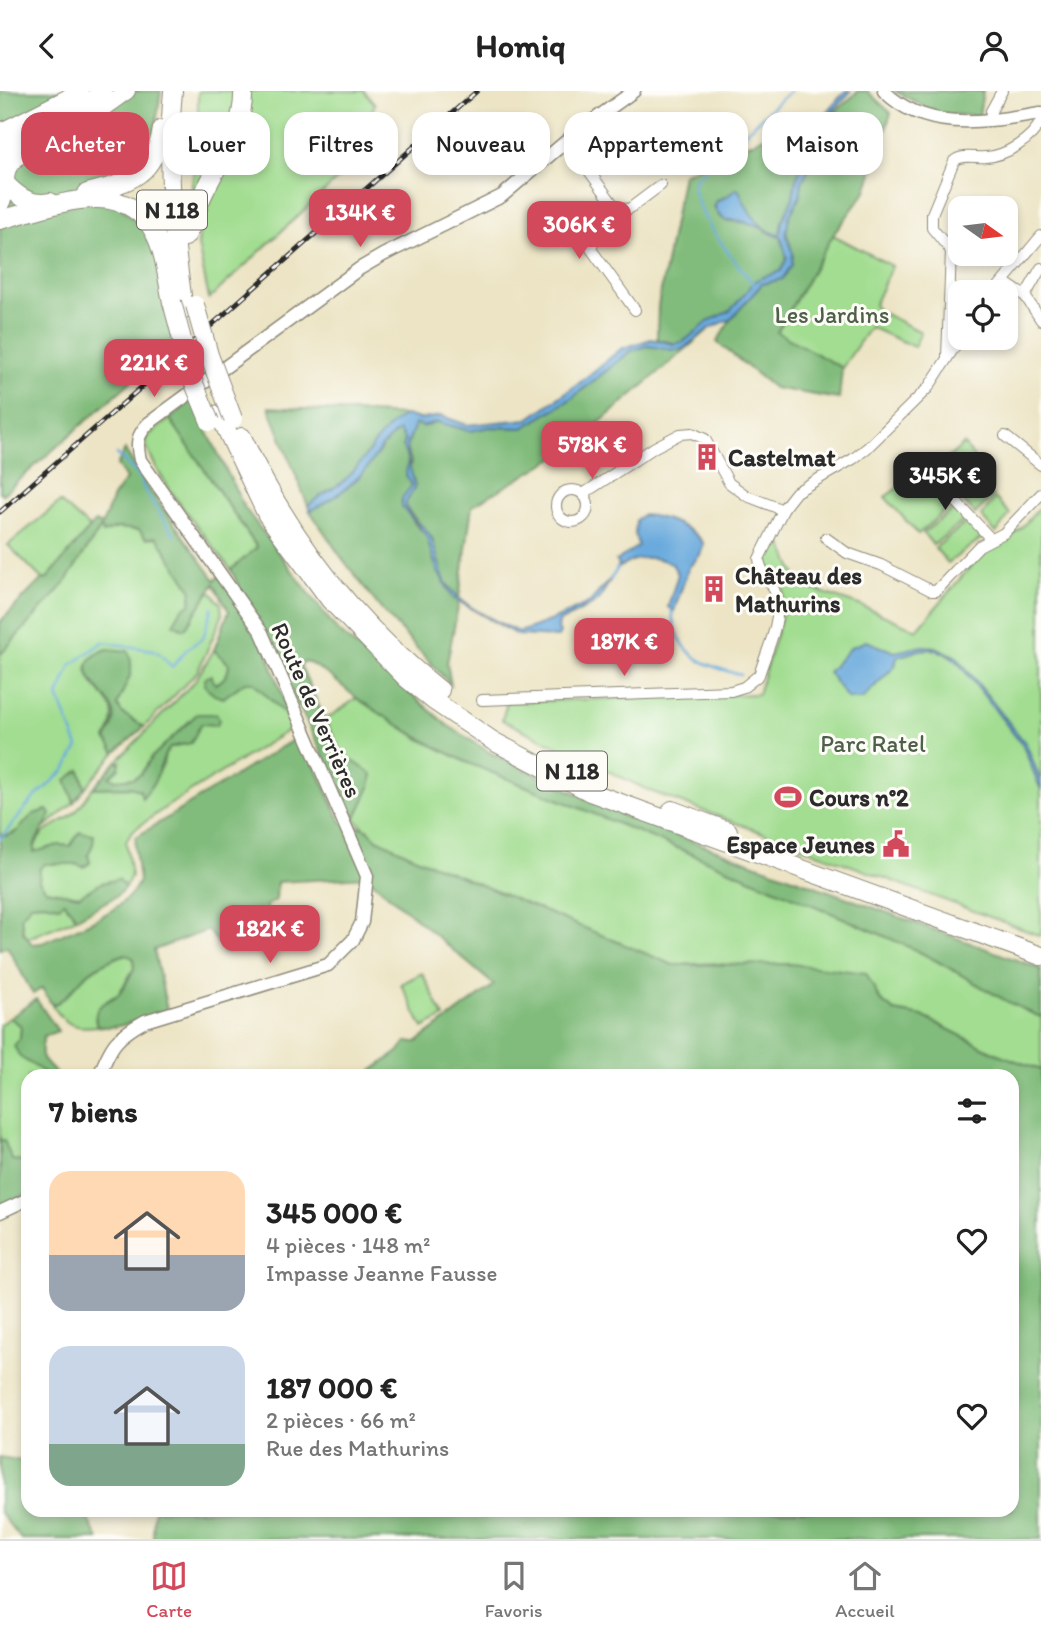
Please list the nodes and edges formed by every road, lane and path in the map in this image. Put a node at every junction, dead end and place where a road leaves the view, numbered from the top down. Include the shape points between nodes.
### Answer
1 (79, 91) edge
2 (104, 91) edge
3 (127, 91) edge
4 (173, 91) edge
5 (184, 91) edge
6 (243, 91) edge
7 (634, 91) edge
8 (884, 91) edge
9 (1002, 91) edge
10 (171, 111) junction
11 (98, 112) edge
12 (606, 112) edge
13 (1041, 113) edge
14 (990, 121) junction
15 (1041, 121) edge
16 (0, 133) edge
17 (564, 144) edge
18 (0, 147) edge
19 (21, 152) edge
20 (21, 153) edge
21 (0, 162) edge
22 (592, 175) edge
23 (661, 185) dead end
24 (8, 186) junction
25 (0, 206) edge
26 (616, 208) junction
27 (0, 221) edge
28 (1041, 236) edge
29 (186, 237) junction
30 (1041, 268) edge
31 (1006, 280) edge
32 (1018, 291) edge
33 (1025, 296) junction
34 (184, 305) junction
35 (635, 310) dead end
36 (1041, 320) edge
37 (952, 350) edge
38 (947, 357) junction
39 (221, 418) junction
40 (1005, 436) dead end
41 (931, 463) dead end
42 (1041, 465) edge
43 (583, 494) dead end
44 (1041, 494) edge
45 (783, 510) junction
46 (826, 538) dead end
47 (990, 538) junction
48 (482, 700) dead end
49 (1041, 944) edge
50 (1041, 956) edge
51 (102, 1069) edge
52 (21, 1202) edge
53 (0, 1212) edge

1 - 16 highway
2 - 18 main road
3 - 11 main road
4 - 10 highway, N 118
5 - 29 highway, N 118 via 180,146
6 - 29 highway via 241,116
7 - 12 street
8 - 14 street via 922,115
9 - 14 street
10 - 24 highway via 163,119 154,158 131,181 42,204 21,198
10 - 34 highway, N 118 via 170,186
13 - 14 street
15 - 38 street via 1027,138 1000,154 954,161 932,214 932,228 951,251
17 - 51 street, Route de Verrières via 502,196 383,255 335,285 138,434 139,460 262,633 367,876 366,899 353,940 328,965 145,1021 122,1033
19 - 21 main road
20 - 24 main road via 8,167
22 - 26 street
23 - 26 street via 629,209
24 - 25 main road
26 - 35 street via 597,232 591,250
27 - 34 highway via 88,198 118,201 141,214 157,236
28 - 31 street via 1035,251
29 - 34 highway, N 118
30 - 33 street
32 - 33 street
33 - 36 street
34 - 39 highway, bridge via 193,381
37 - 38 street
38 - 45 street via 928,387 867,447 796,492
39 - 49 highway, N 118 via 307,551 352,607 432,684 496,729 591,780
39 - 50 highway, N 118 via 232,467 245,474 267,515 318,585 406,678 493,741 590,792
40 - 42 street
41 - 47 street via 954,499
43 - 45 street via 663,443 692,433 705,439 729,483 747,496
44 - 47 street via 1004,533
45 - 48 street via 759,559 777,608 759,675 752,682 731,691
46 - 47 street via 847,553 932,591
52 - 53 street

